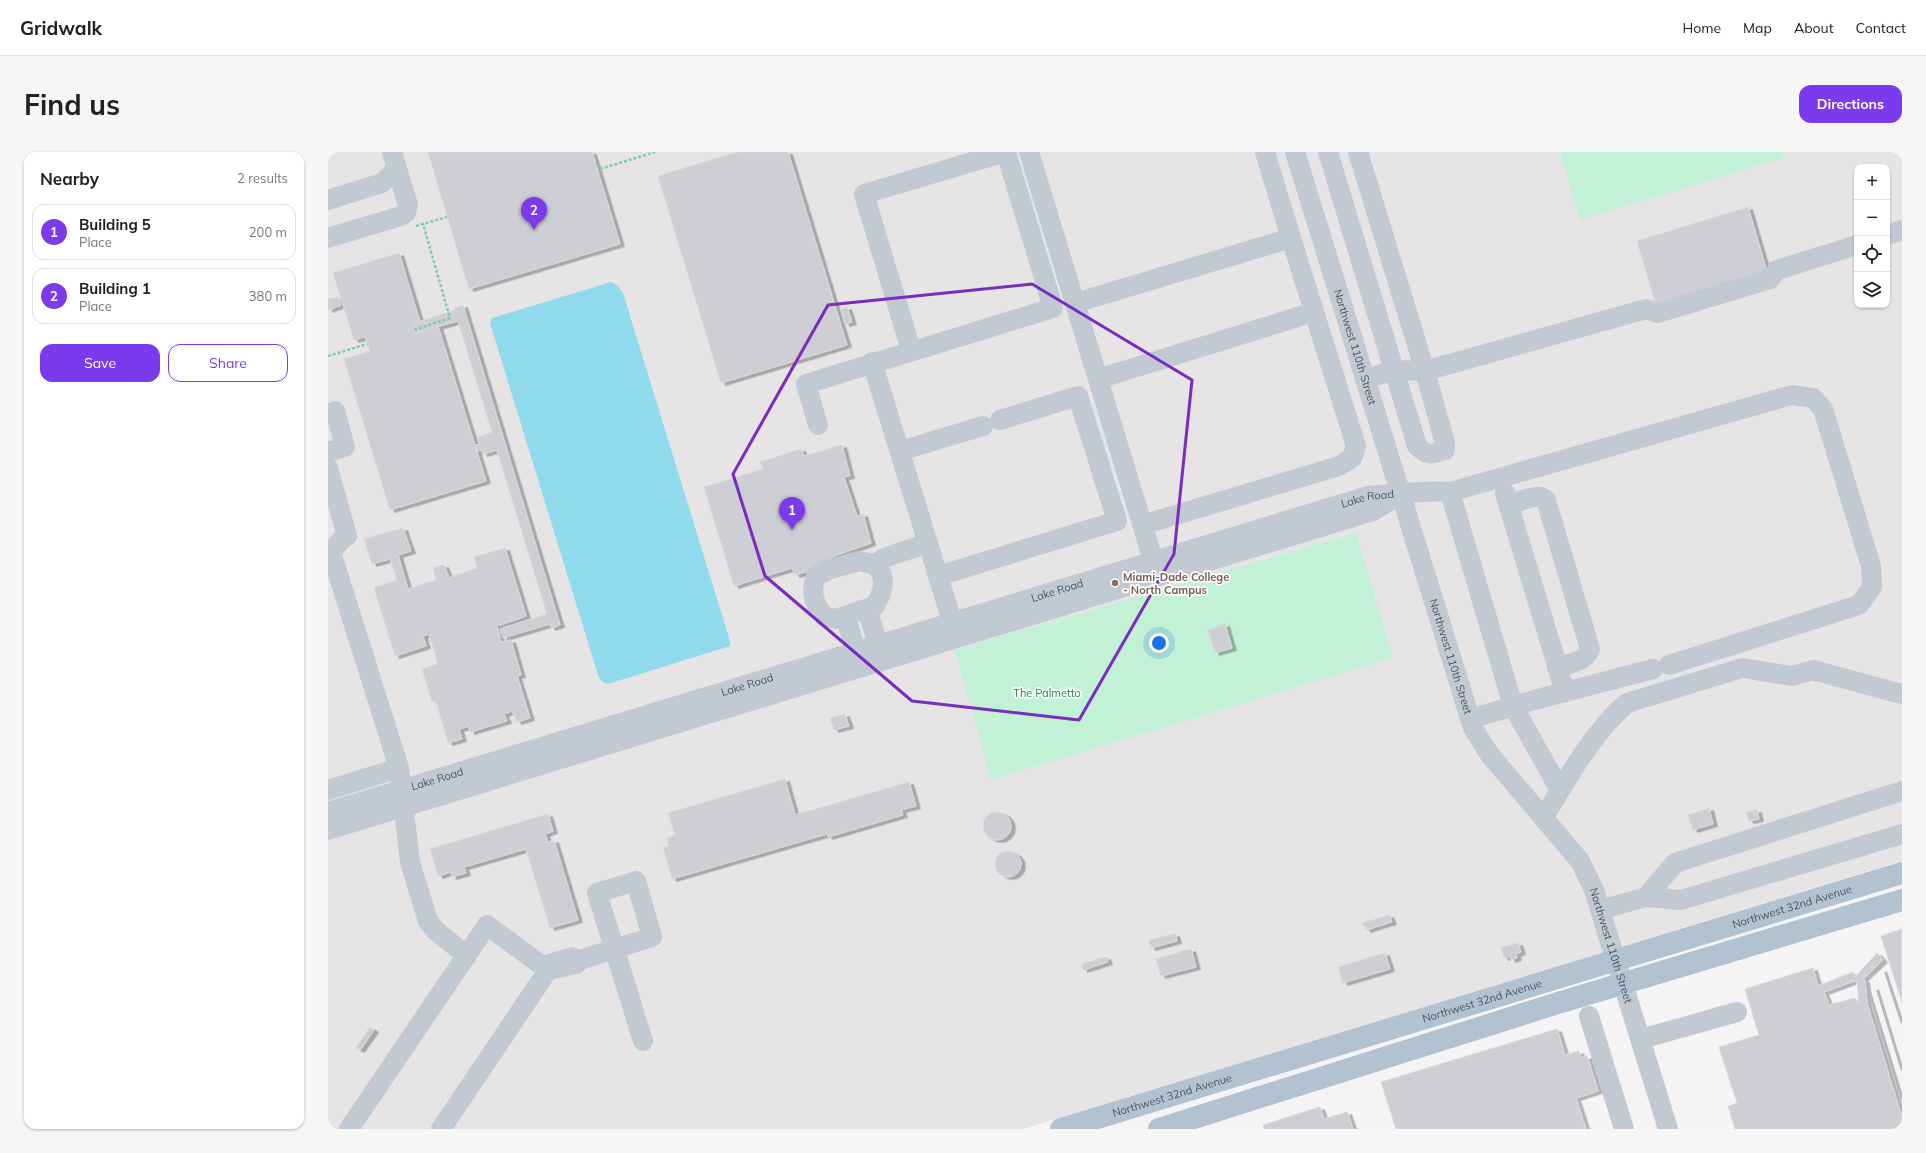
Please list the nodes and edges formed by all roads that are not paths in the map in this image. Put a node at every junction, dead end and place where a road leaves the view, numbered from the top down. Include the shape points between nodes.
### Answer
1 (1029, 152) edge
2 (1265, 152) edge
3 (1295, 152) edge
4 (1328, 152) edge
5 (1358, 152) edge
6 (395, 160) edge
7 (328, 200) edge
8 (1902, 230) edge
9 (1890, 234) edge
10 (328, 238) edge
11 (1291, 238) junction
12 (1854, 246) edge
13 (1075, 303) junction
14 (1314, 312) junction
15 (911, 350) junction
16 (872, 362) junction
17 (1395, 370) junction
18 (1425, 371) junction
19 (1098, 379) junction
20 (1366, 379) junction
21 (335, 411) dead end
22 (818, 426) dead end
23 (328, 452) edge
24 (900, 452) junction
25 (328, 468) edge
26 (1500, 478) junction
27 (1450, 492) junction
28 (1401, 494) junction
29 (1508, 505) junction
30 (1142, 525) junction
31 (928, 543) junction
32 (874, 565) junction
33 (1156, 569) junction
34 (938, 576) junction
35 (335, 589) edge
36 (867, 609) junction
37 (845, 616) junction
38 (955, 630) junction
39 (880, 653) junction
40 (858, 659) junction
41 (1557, 667) junction
42 (1565, 692) junction
43 (1902, 694) edge
44 (1513, 706) junction
45 (1470, 719) junction
46 (399, 768) junction
47 (328, 790) edge
48 (1560, 790) junction
49 (1902, 791) edge
50 (402, 798) junction
51 (328, 812) edge
52 (1544, 817) junction
53 (328, 830) edge
54 (1902, 834) edge
55 (1902, 873) edge
56 (1646, 897) junction
57 (1902, 900) edge
58 (1600, 910) junction
59 (467, 956) junction
60 (1615, 959) junction
61 (546, 968) junction
62 (1624, 985) junction
63 (1737, 1012) dead end
64 (1590, 1016) dead end
65 (1641, 1039) junction
66 (643, 1042) dead end
67 (1094, 1124) edge
68 (349, 1129) edge
69 (441, 1129) edge
70 (1061, 1129) edge
71 (1159, 1129) edge
72 (1624, 1129) edge
73 (1668, 1129) edge

1 - 13 street
2 - 11 street
3 - 20 street, Northwest 110th Street
4 - 17 street
5 - 18 street
6 - 7 street via 382,183
6 - 10 street via 408,205 406,213
8 - 9 street
11 - 13 street
11 - 14 street
12 - 18 street via 1777,270 1770,279 1658,313 1646,309
13 - 19 street
14 - 19 street
14 - 30 street via 1356,446 1352,458 1339,466
15 - 15 street via 864,194 1006,152 1053,308
15 - 16 street
16 - 22 street via 806,384
16 - 24 street
17 - 18 street
17 - 18 street via 1417,446 1429,455 1445,450 1445,443
17 - 20 street
19 - 30 street
20 - 28 street, Northwest 110th Street
21 - 23 street via 345,447
24 - 31 street
24 - 34 street via 1078,396 1117,521
25 - 35 street via 347,536 332,552
26 - 27 street
26 - 29 street
26 - 42 street via 1792,395 1813,398 1823,408 1871,566 1872,587 1860,605 1661,667
27 - 28 street, Lake Road via 1431,490
27 - 44 street
28 - 33 street, Lake Road via 1368,496
28 - 45 street, Northwest 110th Street
29 - 41 street
29 - 41 street via 1538,496 1546,500 1590,649 1588,656 1583,660
30 - 33 street
31 - 32 street via 884,558
31 - 34 street
32 - 36 street via 883,579 883,593 875,606
32 - 37 street via 859,560 816,576 812,586 818,610 825,617 836,619
33 - 38 street, Lake Road
34 - 38 street
35 - 46 street
36 - 37 street
36 - 39 street
37 - 40 street
38 - 39 street, Lake Road
39 - 40 street, Lake Road
40 - 50 street, Lake Road
41 - 42 street
42 - 44 street
43 - 48 street via 1813,670 1792,676 1742,668 1627,703 1578,760
44 - 45 street
44 - 48 street
45 - 52 street, Northwest 110th Street via 1490,755
46 - 47 street
46 - 50 street
48 - 52 street
49 - 56 street via 1675,863
50 - 51 street, Lake Road
50 - 53 street, Lake Road
50 - 59 street via 410,862 428,921 435,930
52 - 58 street, Northwest 110th Street via 1580,861 1594,890
54 - 56 street via 1681,900
55 - 60 main road, Northwest 32nd Avenue
56 - 58 street
57 - 62 main road
58 - 60 street, Northwest 110th Street
59 - 61 street via 487,925
59 - 68 street
60 - 62 street, Northwest 110th Street
60 - 67 main road, Northwest 32nd Avenue
61 - 66 street via 576,964 580,960 614,949
61 - 69 street
62 - 65 street, Northwest 110th Street
62 - 71 main road via 1558,1003
63 - 65 street
64 - 72 street
65 - 73 street, Northwest 110th Street
67 - 70 main road, Northwest 32nd Avenue

